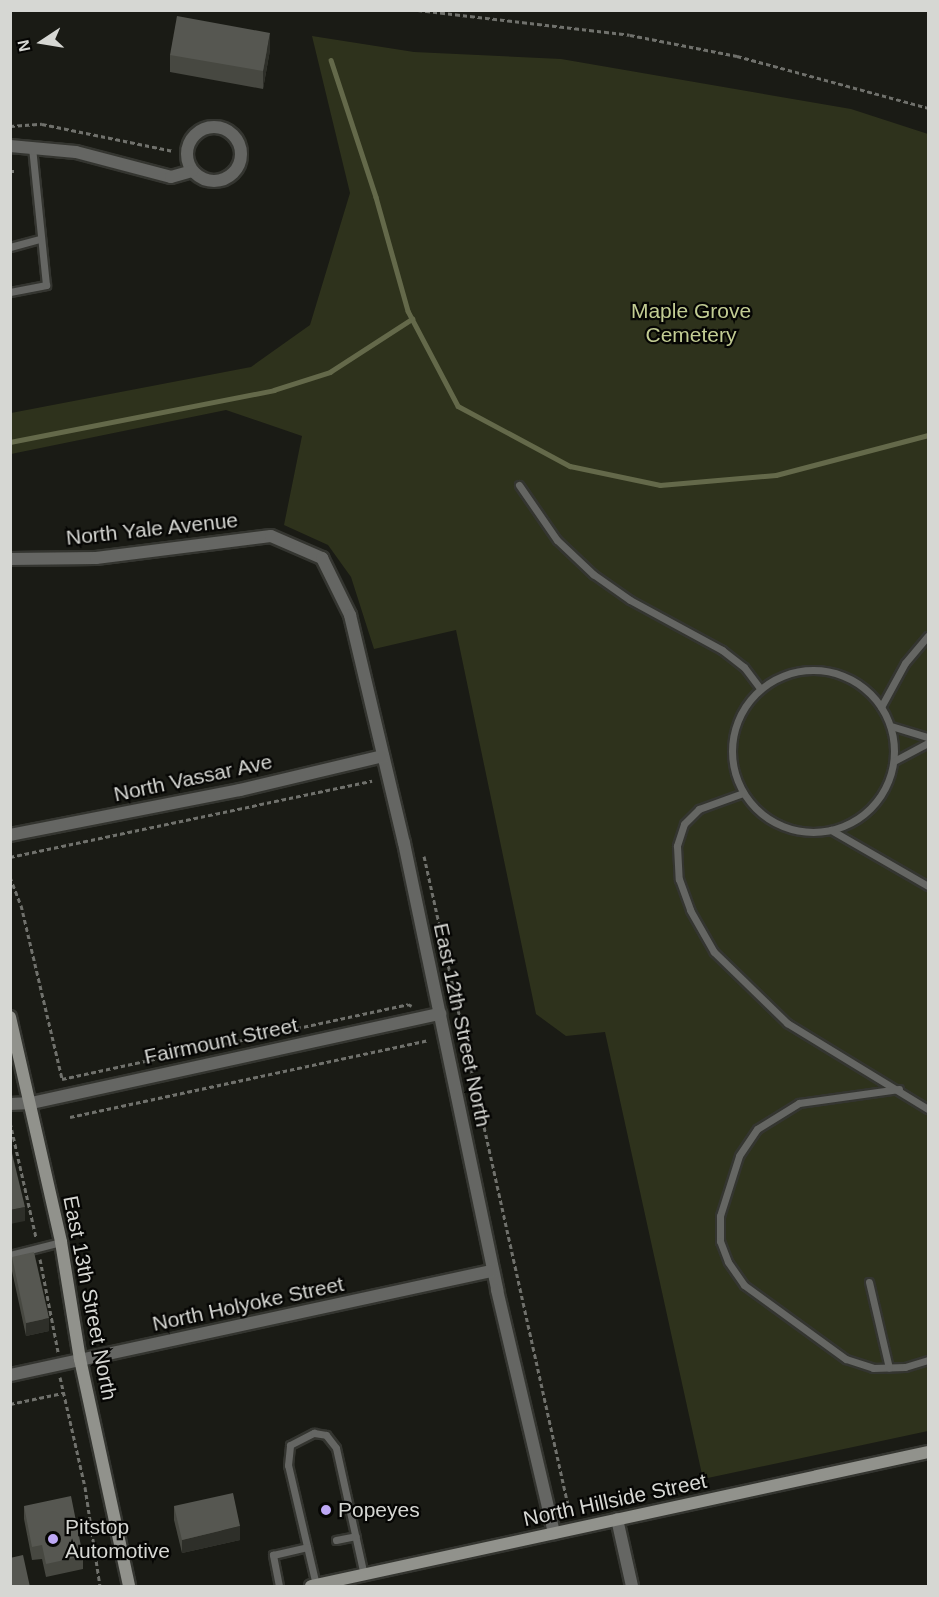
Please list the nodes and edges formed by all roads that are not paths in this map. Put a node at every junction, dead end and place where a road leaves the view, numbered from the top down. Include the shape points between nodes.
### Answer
1 (10, 146) edge
2 (32, 148) junction
3 (192, 171) junction
4 (40, 239) junction
5 (10, 246) edge
6 (10, 292) edge
7 (519, 485) dead end
8 (296, 547) joint
9 (10, 559) edge
10 (928, 636) edge
11 (760, 688) junction
12 (882, 707) junction
13 (891, 726) junction
14 (928, 737) edge
15 (928, 743) edge
16 (383, 756) junction
17 (894, 761) junction
18 (743, 793) junction
19 (831, 830) junction
20 (10, 835) edge
21 (928, 886) edge
22 (440, 1014) junction
23 (10, 1017) edge
24 (899, 1089) junction
25 (31, 1103) junction
26 (10, 1104) edge
27 (928, 1109) edge
28 (61, 1242) junction
29 (10, 1255) edge
30 (493, 1271) junction
31 (869, 1282) dead end
32 (80, 1359) junction
33 (928, 1360) edge
34 (889, 1368) junction
35 (10, 1375) edge
36 (928, 1452) edge
37 (617, 1519) junction
38 (554, 1533) junction
39 (356, 1536) junction
40 (336, 1540) dead end
41 (307, 1547) junction
42 (364, 1575) junction
43 (313, 1586) edge
44 (129, 1587) edge
45 (279, 1587) edge
46 (632, 1587) edge

1 - 2 street
2 - 3 street via 76,152 171,177
2 - 4 lane
3 - 3 street via 211,181 231,175 241,157 235,137 217,127 197,132 187,150
4 - 5 lane
4 - 6 lane via 46,285
7 - 11 lane via 556,540 594,574 630,600 722,650 744,667
8 - 9 street, North Yale Avenue via 271,536 96,558
8 - 16 street, East 12th Street North via 322,558 350,615
10 - 12 lane via 905,663
11 - 12 lane via 807,669 833,671 857,681
11 - 18 lane via 742,711 732,738 733,766
12 - 13 lane
13 - 14 lane
13 - 17 lane
15 - 17 lane
16 - 20 street, North Vassar Ave via 240,790
16 - 22 street, East 12th Street North
17 - 19 lane via 882,796 865,815
18 - 19 lane via 761,814 786,828 814,833
18 - 24 lane via 699,809 684,824 677,846 679,879 690,910 714,952 787,1023
19 - 21 lane
22 - 25 street, Fairmount Street
22 - 30 street, East 12th Street North
23 - 25 main road, East 13th Street North
24 - 27 lane
24 - 34 lane via 800,1103 774,1115 757,1129 739,1156 720,1216 720,1241 744,1285 846,1359 873,1368
25 - 26 street, Fairmount Street
25 - 28 main road, East 13th Street North
28 - 29 lane
28 - 32 main road, East 13th Street North
30 - 32 street, North Holyoke Street
30 - 38 street, East 12th Street North
31 - 34 lane
32 - 35 street, North Holyoke Street
32 - 44 main road, East 13th Street North
33 - 34 lane
36 - 37 main road, North Hillside Street
37 - 38 main road, North Hillside Street
37 - 46 street
38 - 42 main road, North Hillside Street
39 - 40 lane
39 - 41 lane via 336,1448 326,1435 314,1433 290,1445 288,1465
39 - 42 lane
41 - 43 lane
41 - 45 lane via 273,1555
42 - 43 main road, North Hillside Street

